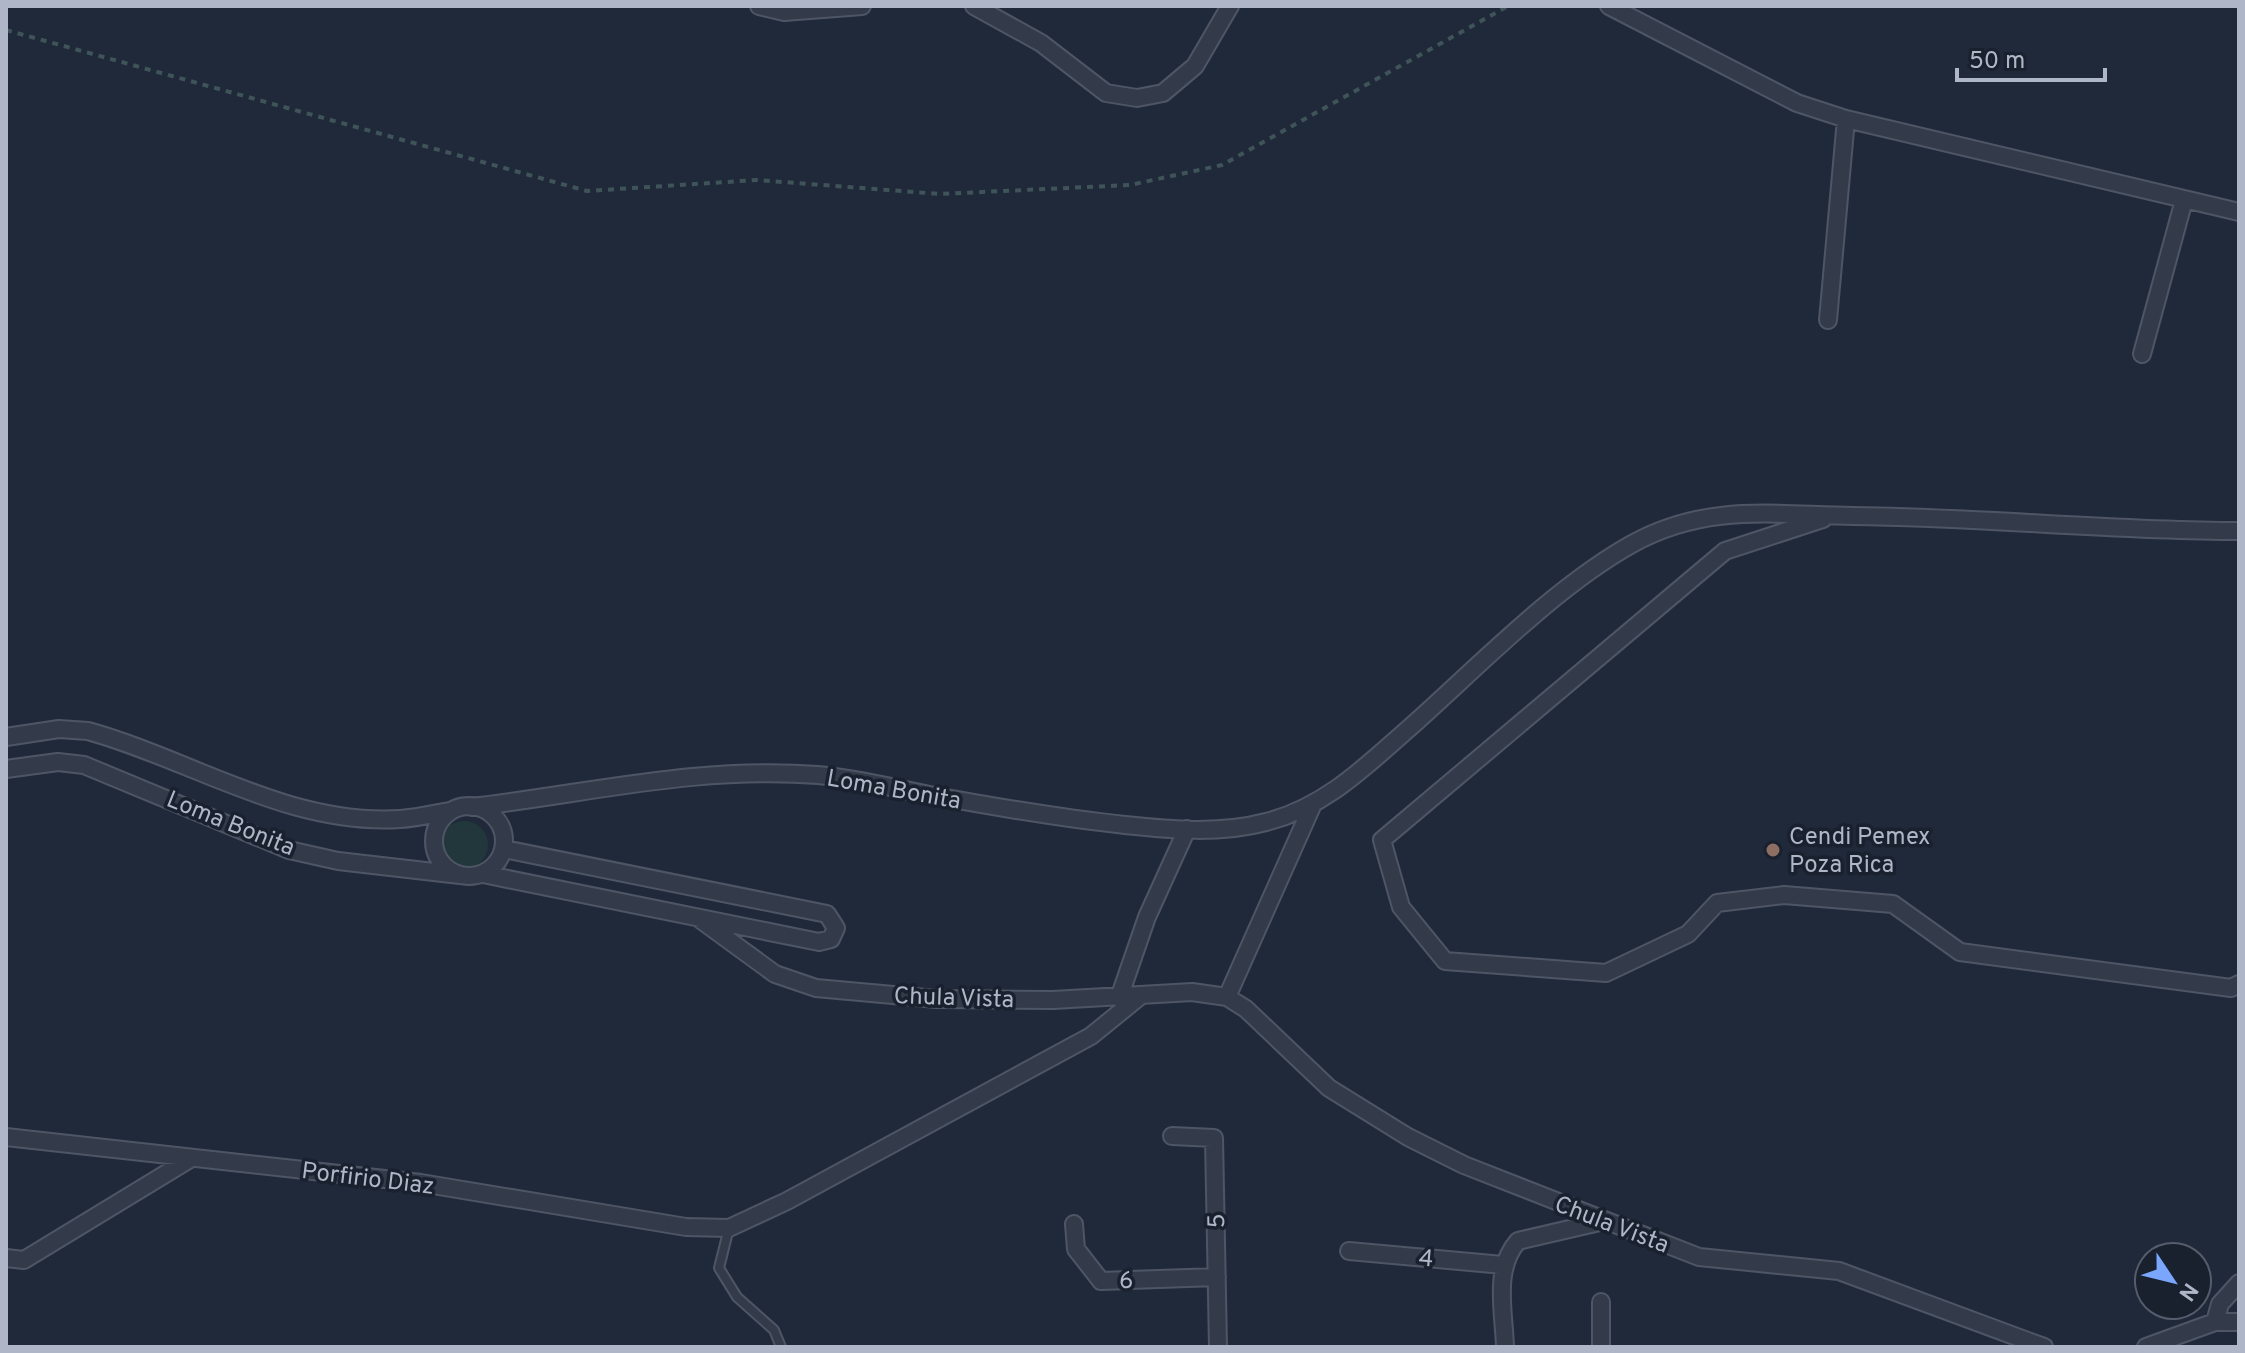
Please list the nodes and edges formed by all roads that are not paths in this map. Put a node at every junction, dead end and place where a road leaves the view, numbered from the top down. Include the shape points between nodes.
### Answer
1 (759, 6) edge
2 (862, 6) edge
3 (974, 6) edge
4 (1230, 6) edge
5 (1609, 6) edge
6 (1846, 119) junction
7 (2184, 200) junction
8 (2239, 212) edge
9 (1828, 320) dead end
10 (2142, 354) dead end
11 (1834, 515) junction
12 (2237, 534) edge
13 (6, 737) edge
14 (6, 769) edge
15 (1313, 804) junction
16 (472, 807) junction
17 (449, 811) junction
18 (1187, 829) junction
19 (504, 849) junction
20 (483, 874) junction
21 (460, 875) junction
22 (701, 920) junction
23 (2239, 984) edge
24 (1139, 997) junction
25 (1227, 997) junction
26 (1119, 998) junction
27 (1172, 1136) dead end
28 (6, 1137) edge
29 (190, 1159) junction
30 (1604, 1221) junction
31 (1074, 1224) dead end
32 (729, 1228) junction
33 (1349, 1251) dead end
34 (6, 1258) edge
35 (1503, 1265) junction
36 (1217, 1277) junction
37 (2239, 1283) edge
38 (1601, 1302) dead end
39 (2215, 1322) junction
40 (2239, 1322) edge
41 (781, 1347) edge
42 (1218, 1347) edge
43 (1505, 1347) edge
44 (1601, 1347) edge
45 (2044, 1347) edge
46 (2146, 1347) edge

1 - 2 street via 784,12
3 - 4 street via 1041,43 1106,93 1137,98 1163,93 1195,66
5 - 6 street via 1797,103
6 - 7 street
6 - 9 street
7 - 8 street
7 - 10 street
11 - 12 street, Loma Bonita via 1971,517
11 - 15 street, Loma Bonita via 1733,512 1681,524 1632,544 1564,592 1346,784
11 - 23 street via 1725,551 1382,840 1401,907 1445,961 1606,973 1688,934 1717,903 1784,895 1893,904 1960,952 2231,988
13 - 17 street, Loma Bonita via 59,729 88,731 322,814 402,819
14 - 21 street, Loma Bonita via 58,762 84,765 289,850
15 - 18 street, Loma Bonita via 1264,823
15 - 25 street
16 - 17 street
16 - 18 street, Loma Bonita via 740,771 825,776 1046,817
16 - 19 street via 500,826
17 - 21 street via 432,839 440,861
18 - 26 street via 1147,917
19 - 20 street via 500,860
19 - 22 street via 827,914 836,928 831,939 819,942
20 - 21 street
20 - 22 street
22 - 26 street, Chula Vista via 775,974 816,988 937,999
24 - 25 street, Chula Vista via 1192,992
24 - 26 street, Chula Vista
24 - 32 street via 1091,1036
25 - 30 street, Chula Vista via 1329,1088 1408,1137
27 - 36 street, 5 via 1214,1138
28 - 29 street, Porfirio Diaz
29 - 32 street, Porfirio Diaz via 421,1183 686,1227
29 - 34 street via 24,1260
30 - 35 street via 1518,1241
30 - 45 street, Chula Vista via 1699,1257 1839,1271
31 - 36 street, 6 via 1076,1249 1101,1281
32 - 41 lane via 719,1268 737,1297 774,1330
33 - 35 street, 4
35 - 43 street
36 - 42 street, 5
37 - 39 street via 2220,1304
38 - 44 street
39 - 40 street
39 - 46 street

